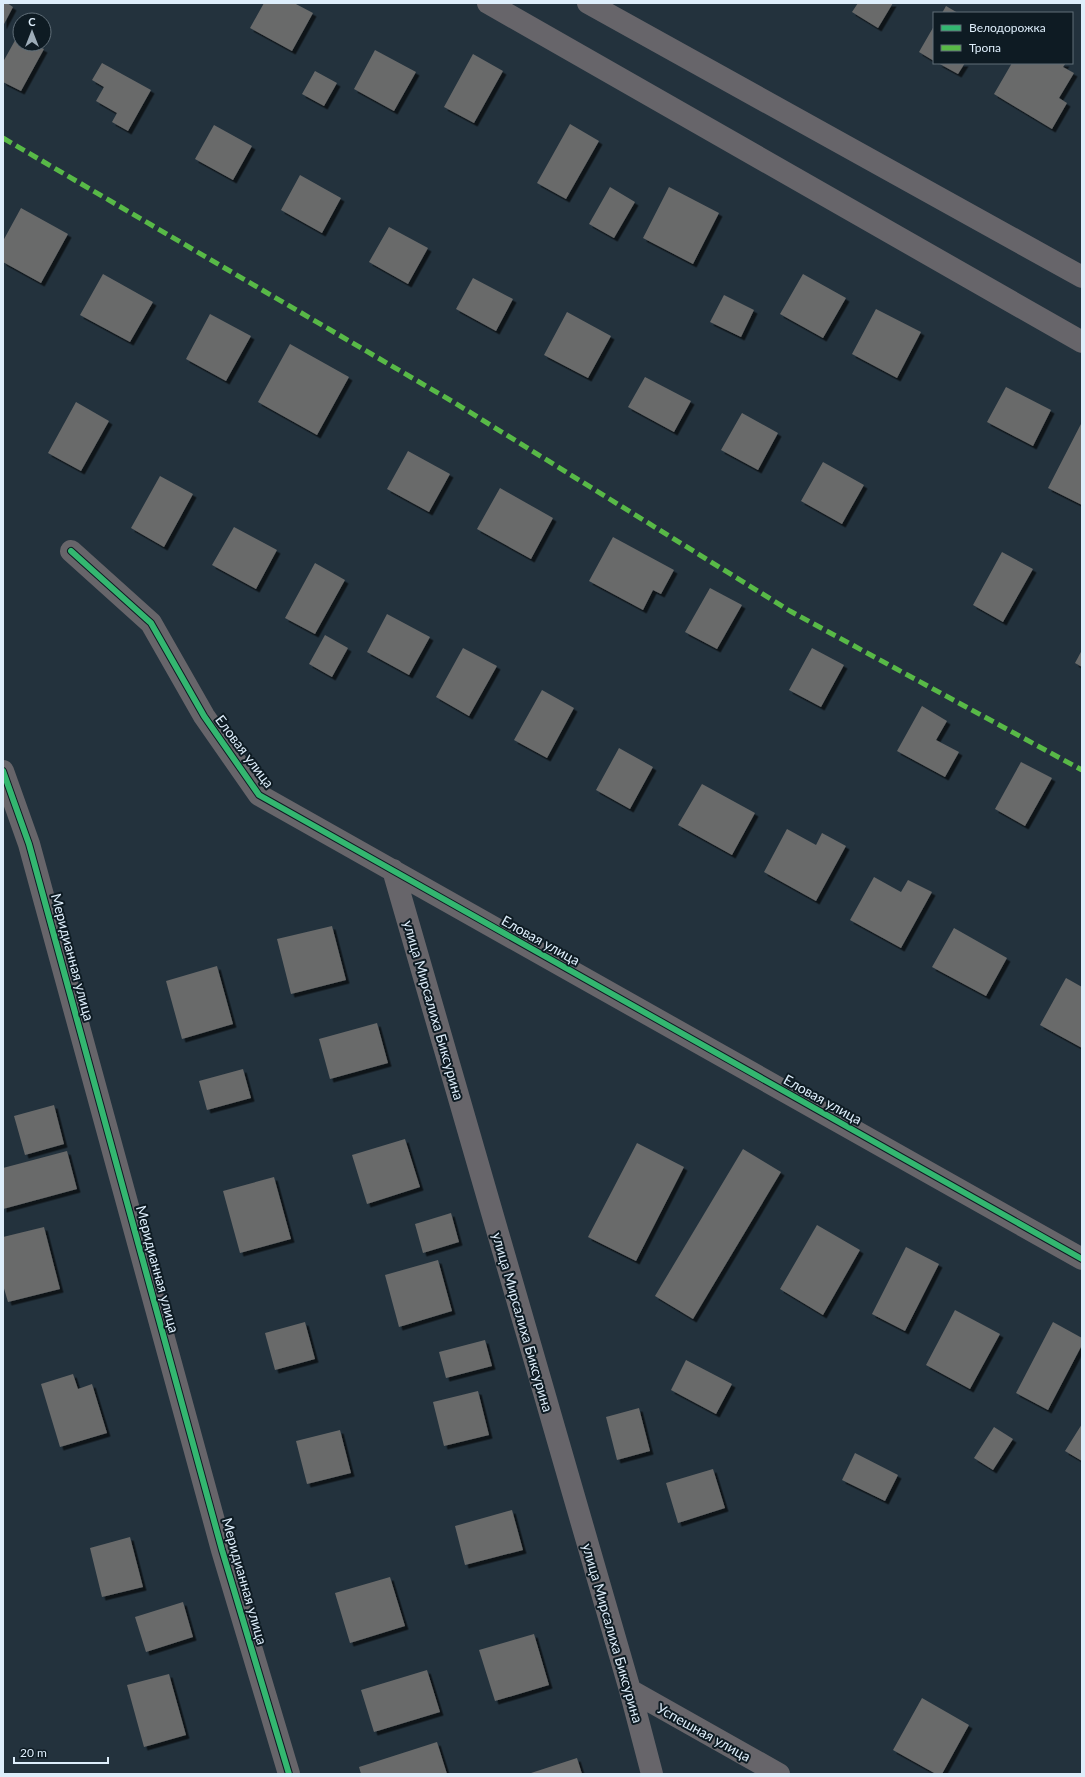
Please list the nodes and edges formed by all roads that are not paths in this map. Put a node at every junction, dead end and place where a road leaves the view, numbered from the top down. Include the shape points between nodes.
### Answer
1 (488, 3) edge
2 (588, 3) edge
3 (1082, 277) edge
4 (1082, 342) edge
5 (71, 551) dead end
6 (3, 771) edge
7 (393, 870) junction
8 (1082, 1259) edge
9 (630, 1690) junction
10 (289, 1774) edge
11 (652, 1774) edge
12 (779, 1774) edge

1 - 4 street
2 - 3 street
5 - 7 street, Еловая улица via 151,623 204,716 259,795
6 - 10 street, Меридианная улица via 29,844 222,1550
7 - 8 street, Еловая улица
7 - 9 street, улица Мирсалиха Биксурина
9 - 11 street, улица Мирсалиха Биксурина
9 - 12 street, Успешная улица

